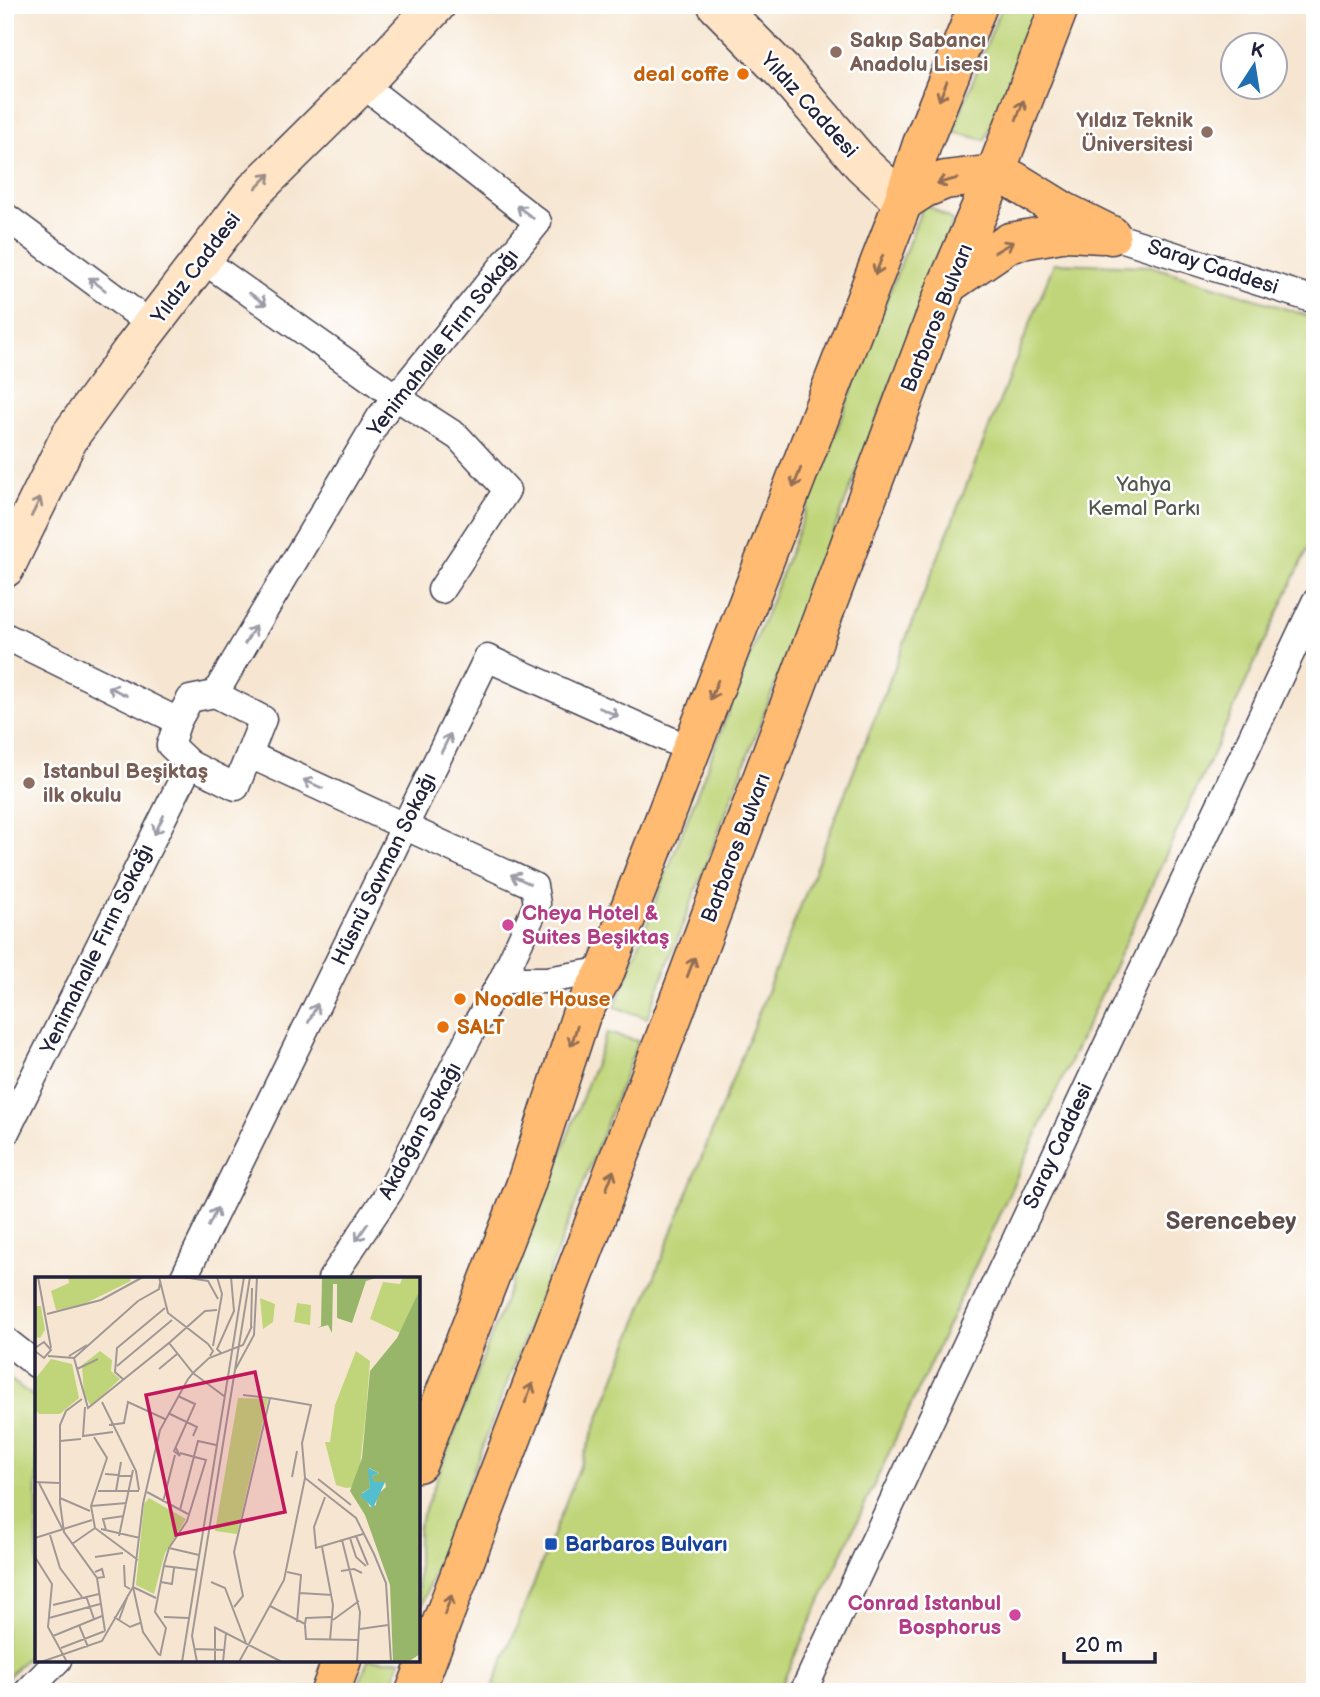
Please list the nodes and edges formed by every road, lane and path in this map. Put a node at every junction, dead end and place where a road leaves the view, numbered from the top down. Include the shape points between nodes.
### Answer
1 (436, 5) edge
2 (717, 5) edge
3 (978, 5) edge
4 (1060, 5) edge
5 (362, 84) junction
6 (995, 174) junction
7 (903, 202) junction
8 (5, 216) edge
9 (1111, 235) junction
10 (203, 260) junction
11 (947, 285) junction
12 (1315, 300) edge
13 (152, 325) junction
14 (396, 397) junction
15 (5, 568) edge
16 (441, 590) dead end
17 (1315, 602) edge
18 (5, 636) edge
19 (215, 694) junction
20 (178, 721) junction
21 (690, 749) junction
22 (250, 755) junction
23 (190, 764) junction
24 (405, 826) junction
25 (606, 970) junction
26 (502, 980) junction
27 (5, 1134) edge
28 (184, 1277) edge
29 (332, 1277) edge
30 (5, 1340) edge
31 (35, 1364) edge
32 (420, 1458) edge
33 (56, 1662) edge
34 (341, 1662) edge
35 (27, 1692) edge
36 (330, 1692) edge
37 (415, 1692) edge
38 (803, 1692) edge

1 - 5 street, Yıldız Caddesi
2 - 7 street, Yıldız Caddesi via 784,73 862,164
3 -> 7 main road
6 -> 4 main road, Barbaros Bulvarı
10 -> 5 street, Yıldız Caddesi via 255,190
14 -> 5 street, Yenimahalle Fırın Sokağı via 538,222
6 -> 7 main road via 945,180
6 - 9 main road
6 - 11 main road, Barbaros Bulvarı
7 -> 21 main road
13 -> 8 street
11 -> 9 main road via 1010,242 1067,232
9 - 12 street, Saray Caddesi
10 - 13 street, Yıldız Caddesi
10 -> 14 street
37 -> 11 main road, Barbaros Bulvarı
15 -> 13 street, Yıldız Caddesi via 70,436
14 - 16 street via 458,437 507,490
19 -> 14 street, Yenimahalle Fırın Sokağı
17 - 38 street, Saray Caddesi
20 -> 18 street
19 - 20 street via 190,699
19 - 22 street via 263,719
20 - 23 street via 170,745
24 -> 21 street, Hüsnü Savman Sokağı via 487,658
21 - 25 main road
22 - 23 street via 236,787
24 -> 22 street
23 -> 27 street, Yenimahalle Fırın Sokağı
26 -> 24 street, Akdoğan Sokağı via 537,904 534,886
28 -> 24 street, Hüsnü Savman Sokağı
25 - 26 street via 547,980
25 -> 32 main road via 581,1015 525,1186
26 -> 29 street, Akdoğan Sokağı via 390,1191
30 - 31 street
33 - 35 street
34 - 36 main road

